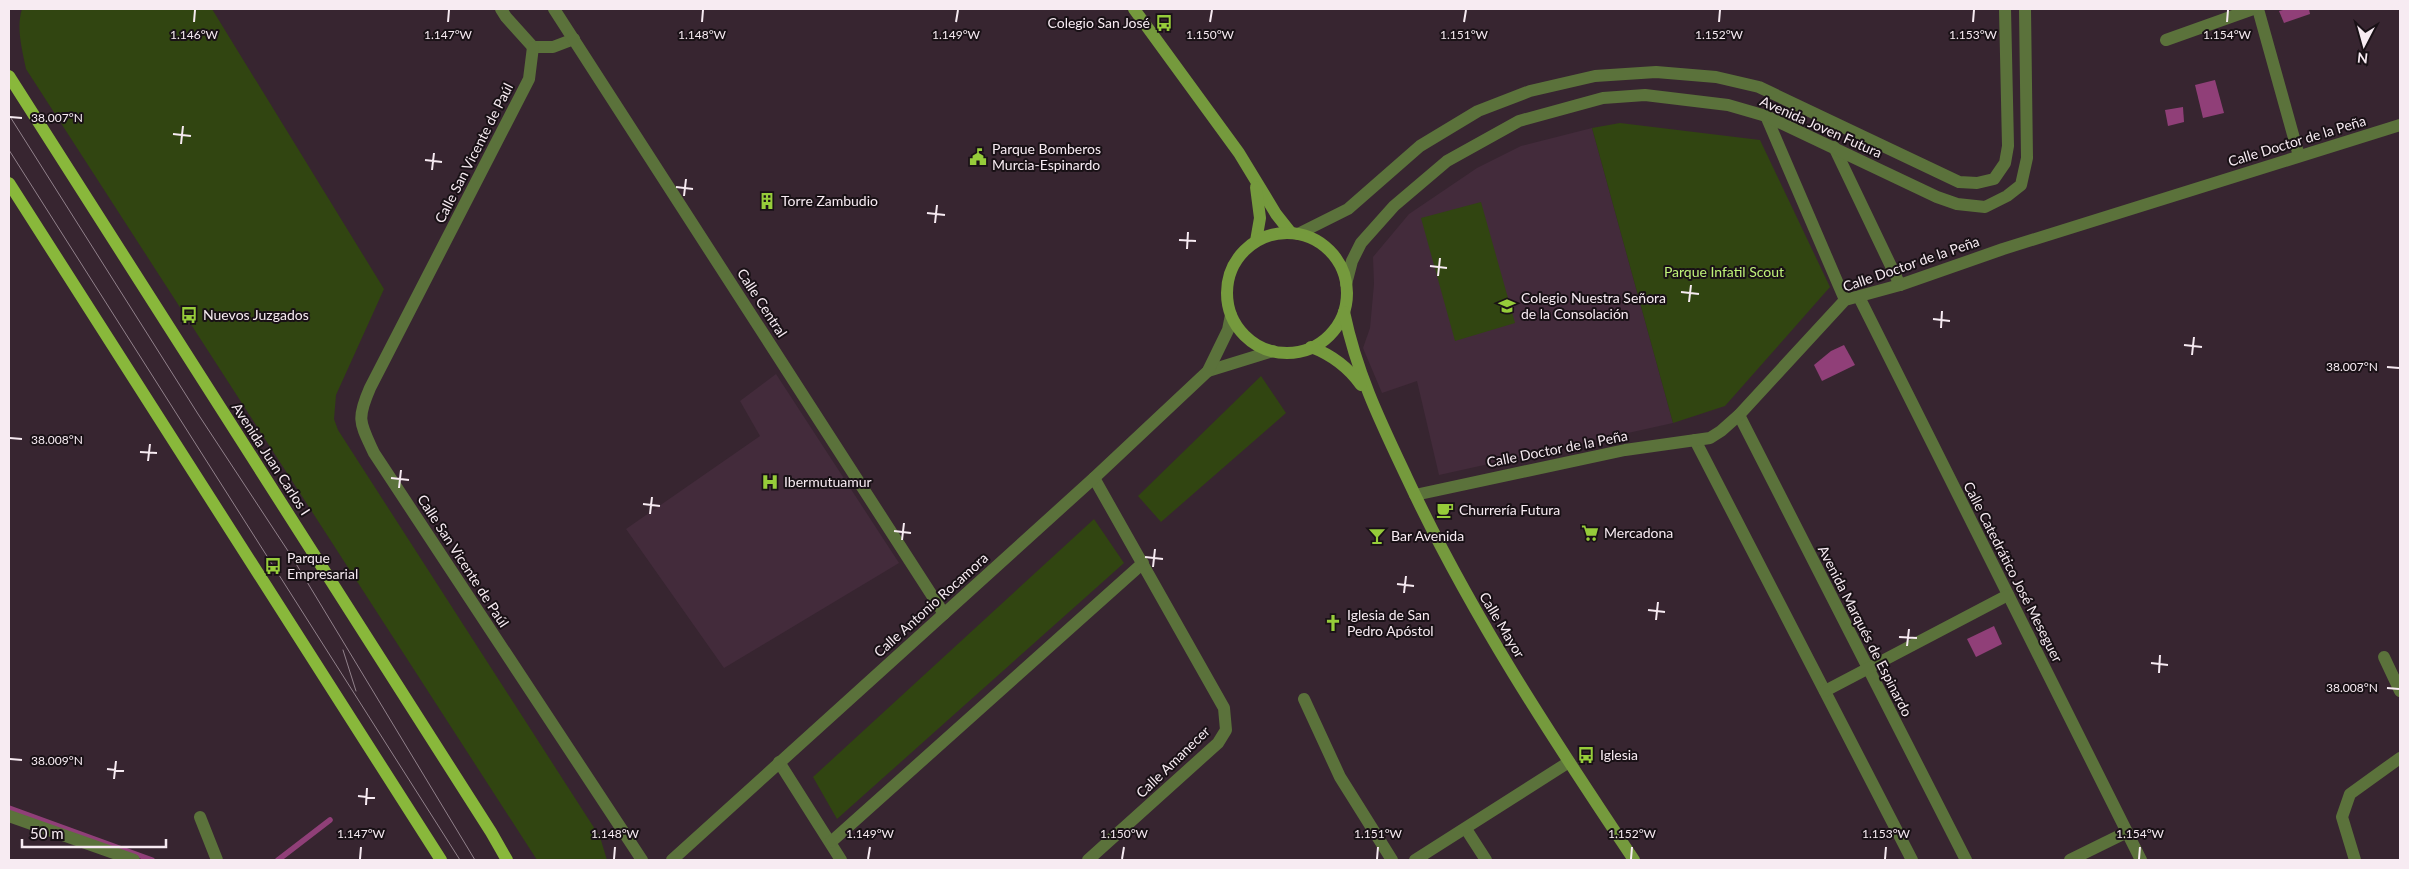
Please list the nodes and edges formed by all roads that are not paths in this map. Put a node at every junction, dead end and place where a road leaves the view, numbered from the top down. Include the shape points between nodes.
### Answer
1 (501, 9) edge
2 (554, 9) edge
3 (1134, 9) edge
4 (2005, 9) edge
5 (2026, 9) edge
6 (2253, 9) edge
7 (2258, 9) edge
8 (574, 38) junction
9 (2166, 40) dead end
10 (533, 47) junction
11 (9, 76) edge
12 (1766, 116) junction
13 (2400, 125) edge
14 (1834, 146) junction
15 (2299, 156) junction
16 (1255, 180) junction
17 (9, 184) edge
18 (1294, 234) junction
19 (1256, 241) junction
20 (1346, 284) junction
21 (1900, 285) junction
22 (1859, 297) junction
23 (1845, 300) junction
24 (1344, 312) junction
25 (1231, 316) junction
26 (1311, 347) junction
27 (1273, 351) junction
28 (1208, 371) junction
29 (1367, 393) junction
30 (1739, 415) junction
31 (1694, 440) junction
32 (1094, 478) junction
33 (1415, 495) junction
34 (1143, 562) junction
35 (2008, 595) junction
36 (944, 614) junction
37 (2384, 657) dead end
38 (1868, 669) junction
39 (1825, 691) junction
40 (2400, 691) edge
41 (1304, 699) dead end
42 (2400, 758) edge
43 (779, 762) junction
44 (1569, 762) junction
45 (9, 816) edge
46 (200, 817) dead end
47 (1466, 829) junction
48 (2127, 832) junction
49 (831, 842) junction
50 (134, 860) edge
51 (218, 860) edge
52 (441, 860) edge
53 (507, 860) edge
54 (642, 860) edge
55 (672, 860) edge
56 (841, 860) edge
57 (1088, 860) edge
58 (1392, 860) edge
59 (1415, 860) edge
60 (1486, 860) edge
61 (1634, 860) edge
62 (1912, 860) edge
63 (1966, 860) edge
64 (2070, 860) edge
65 (2141, 860) edge
66 (2355, 860) edge

1 - 10 street
2 - 8 street, Calle Central
3 - 16 main road
4 - 18 street, Avenida Joven Futura via 2008,146 2005,163 1994,179 1978,183 1958,182 1758,87 1716,77 1656,72 1595,76 1530,91 1478,111 1420,146 1348,209
5 - 14 street, Avenida Joven Futura via 2027,158 2021,186 2007,196 1985,207 1957,204
6 - 9 street
7 - 15 street
8 - 10 street via 553,47
8 - 36 street, Calle Central
10 - 54 street, Calle San Vicente de Paúl via 529,79 370,388 360,423 374,453
11 - 53 main road, Avenida Juan Carlos I
12 - 14 street, Avenida Joven Futura
12 - 20 street, Avenida Joven Futura via 1728,105 1645,95 1603,98 1519,122 1447,161 1394,206 1361,243
12 - 23 street
13 - 15 street, Calle Doctor de la Peña
14 - 21 street
15 - 21 street, Calle Doctor de la Peña via 2003,249
16 - 18 main road via 1276,214
16 - 19 main road via 1260,218
17 - 52 main road
18 - 19 main road via 1267,236
18 - 20 main road via 1312,238 1335,257
19 - 25 main road via 1236,261 1230,274 1228,302
20 - 24 main road
21 - 22 street, Calle Doctor de la Peña
22 - 23 street, Calle Doctor de la Peña
22 - 35 street, Calle Catedrático José Meseguer
23 - 30 street, Calle Doctor de la Peña
24 - 26 main road via 1331,333
24 - 29 main road, Calle Mayor
25 - 27 main road via 1248,338
25 - 28 street, Calle Antonio Rocamora via 1228,330
26 - 27 main road
26 - 29 main road, Calle Mayor via 1343,365
27 - 28 street, Calle Antonio Rocamora
28 - 32 street, Calle Antonio Rocamora
29 - 33 main road, Calle Mayor
30 - 31 street, Calle Doctor de la Peña via 1715,435
30 - 38 street, Avenida Marqués de Espinardo
31 - 33 street, Calle Doctor de la Peña via 1625,450
31 - 39 street
32 - 34 street, Calle Amanecer
32 - 36 street, Calle Antonio Rocamora
33 - 44 main road, Calle Mayor via 1483,624
34 - 49 street
34 - 57 street, Calle Amanecer via 1224,708 1226,730 1218,743
35 - 38 street
35 - 48 street, Calle Catedrático José Meseguer
36 - 43 street, Calle Antonio Rocamora
37 - 40 street
38 - 39 street
38 - 63 street, Avenida Marqués de Espinardo
39 - 62 street
41 - 58 street via 1340,777
42 - 66 street via 2350,794 2342,817
43 - 49 street
43 - 55 street, Calle Antonio Rocamora
44 - 47 street
44 - 61 main road, Calle Mayor
45 - 50 street
46 - 51 street
47 - 59 street
47 - 60 street
48 - 64 street
48 - 65 street, Calle Catedrático José Meseguer
49 - 56 street

